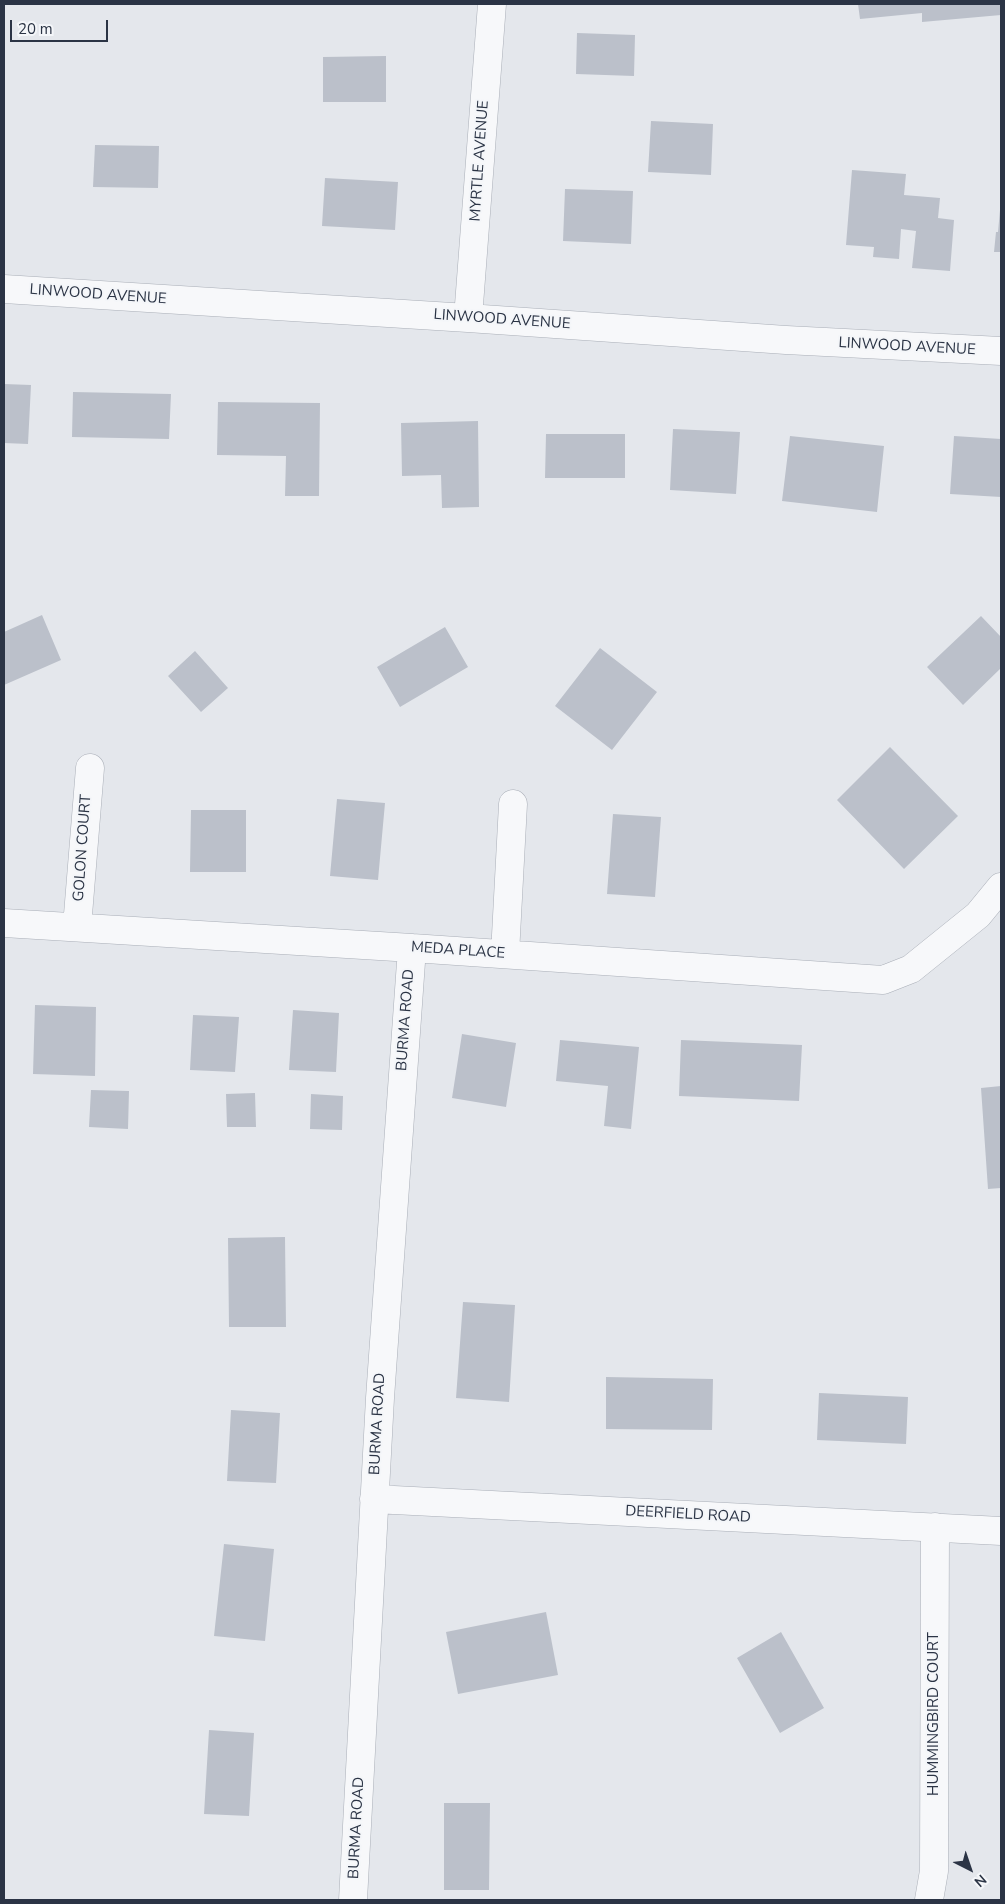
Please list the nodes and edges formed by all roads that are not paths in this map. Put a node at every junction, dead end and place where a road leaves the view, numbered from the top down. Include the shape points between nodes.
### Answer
1 (492, 4) edge
2 (4, 289) edge
3 (468, 318) junction
4 (1001, 352) edge
5 (90, 768) dead end
6 (512, 804) dead end
7 (1001, 887) edge
8 (4, 923) edge
9 (77, 927) junction
10 (412, 948) junction
11 (505, 954) junction
12 (374, 1499) junction
13 (935, 1527) junction
14 (1001, 1531) edge
15 (353, 1900) edge
16 (929, 1900) edge

1 - 3 street, MYRTLE AVENUE
2 - 3 street, LINWOOD AVENUE
3 - 4 street, LINWOOD AVENUE
5 - 9 street, GOLON COURT
6 - 11 street
7 - 11 street, MEDA PLACE via 978,915 911,969 883,980
8 - 9 street, MEDA PLACE
9 - 10 street, MEDA PLACE
10 - 11 street, MEDA PLACE
10 - 12 street, BURMA ROAD
12 - 13 street, DEERFIELD ROAD
12 - 15 street, BURMA ROAD
13 - 14 street, DEERFIELD ROAD
13 - 16 street, HUMMINGBIRD COURT via 934,1871

